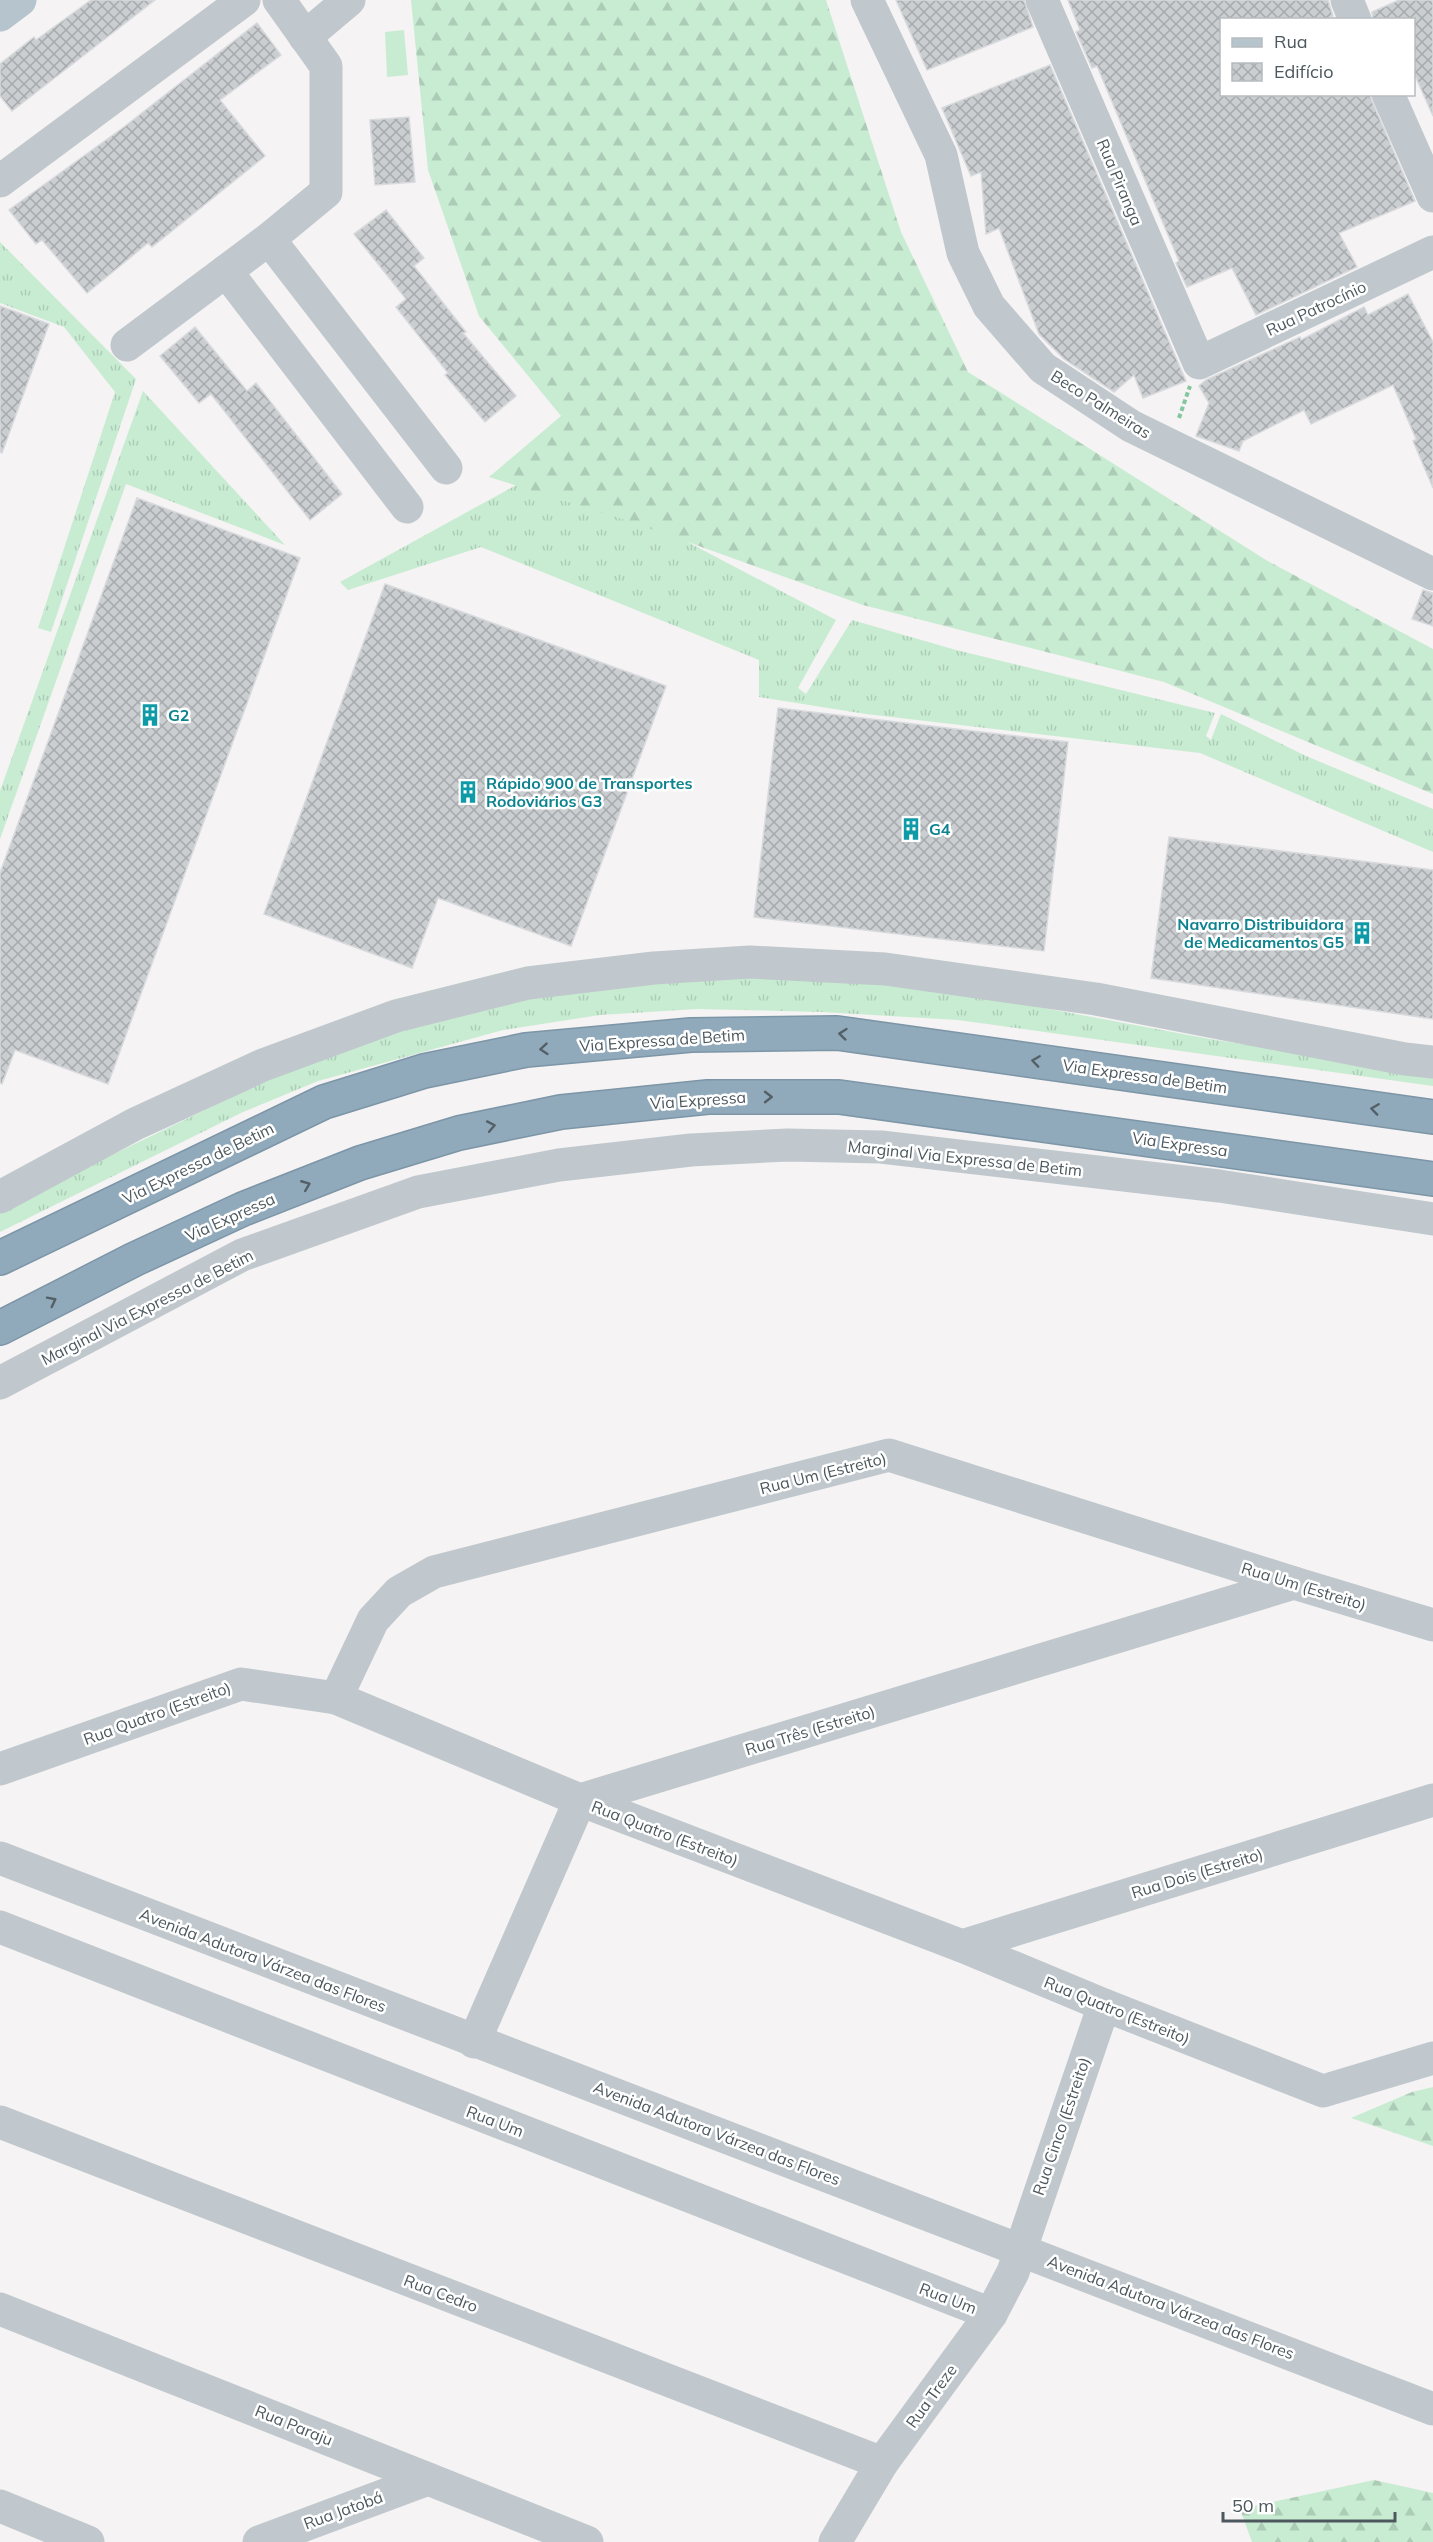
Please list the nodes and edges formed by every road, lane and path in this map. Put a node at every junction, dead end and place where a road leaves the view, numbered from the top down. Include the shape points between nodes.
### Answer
1 (20, 0) edge
2 (244, 0) edge
3 (279, 0) edge
4 (349, 0) edge
5 (867, 0) edge
6 (1042, 0) edge
7 (1347, 0) edge
8 (0, 15) edge
9 (1354, 18) edge
10 (305, 37) junction
11 (1389, 96) edge
12 (0, 181) edge
13 (1433, 196) edge
14 (269, 239) junction
15 (1433, 252) edge
16 (226, 271) junction
17 (127, 345) dead end
18 (1199, 363) junction
19 (1169, 444) junction
20 (446, 468) dead end
21 (407, 507) dead end
22 (1433, 574) edge
23 (1433, 1062) edge
24 (1433, 1117) edge
25 (1433, 1179) edge
26 (0, 1197) edge
27 (1433, 1219) edge
28 (0, 1258) edge
29 (0, 1328) edge
30 (0, 1383) edge
31 (1294, 1583) junction
32 (1433, 1625) edge
33 (336, 1698) junction
34 (0, 1769) edge
35 (580, 1800) junction
36 (1433, 1800) edge
37 (0, 1858) edge
38 (0, 1927) edge
39 (962, 1946) junction
40 (1104, 2005) junction
41 (474, 2043) junction
42 (1433, 2058) edge
43 (0, 2122) edge
44 (1019, 2247) junction
45 (0, 2309) edge
46 (991, 2314) junction
47 (1433, 2409) edge
48 (882, 2463) junction
49 (428, 2479) junction
50 (0, 2506) edge
51 (524, 2530) edge
52 (88, 2542) edge
53 (259, 2542) edge
54 (587, 2542) edge
55 (835, 2542) edge

1 - 8 main road
2 - 12 street
3 - 10 street
4 - 10 street
5 - 19 street, Beco Palmeiras via 941,155 963,253 989,306 1043,368 1131,426
6 - 18 street, Rua Piranga
7 - 9 street
10 - 14 street via 326,66 326,192
11 - 13 street
14 - 16 street
14 - 20 street
15 - 18 street, Rua Patrocínio
16 - 17 street
16 - 21 street
18 - 19 path
19 - 22 street, Beco Palmeiras
23 - 26 street via 1096,999 885,969 750,962 654,968 528,983 396,1016 263,1065 135,1125
24 -> 28 highway, Via Expressa de Betim via 837,1033 692,1035 525,1050 424,1071 324,1102
29 -> 25 highway, Via Expressa via 222,1219 360,1163 459,1133 561,1112 708,1097 839,1097
27 - 30 street, Marginal Via Expressa de Betim via 1219,1186 880,1147 788,1145 691,1150 570,1163 418,1192 242,1255
31 - 32 street, Rua Um (Estreito)
31 - 33 street, Rua Um (Estreito) via 889,1455 434,1572 399,1592 373,1620
31 - 35 street, Rua Três (Estreito)
33 - 34 street, Rua Quatro (Estreito) via 241,1684
33 - 35 street, Rua Quatro (Estreito)
35 - 39 street, Rua Quatro (Estreito)
35 - 41 street
36 - 39 street, Rua Dois (Estreito)
37 - 41 street, Avenida Adutora Várzea das Flores
38 - 46 street, Rua Um
39 - 40 street, Rua Quatro (Estreito)
40 - 42 street, Rua Quatro (Estreito) via 1323,2091
40 - 44 street, Rua Cinco (Estreito)
41 - 44 street, Avenida Adutora Várzea das Flores
43 - 48 street, Rua Cedro
44 - 46 street, Rua Treze via 1013,2272
44 - 47 street, Avenida Adutora Várzea das Flores
45 - 49 street, Rua Paraju
46 - 48 street, Rua Treze
48 - 55 street, Rua Treze
49 - 51 street, Rua Paraju
49 - 53 street, Rua Jatobá
50 - 52 street
51 - 54 street, Rua Paraju

